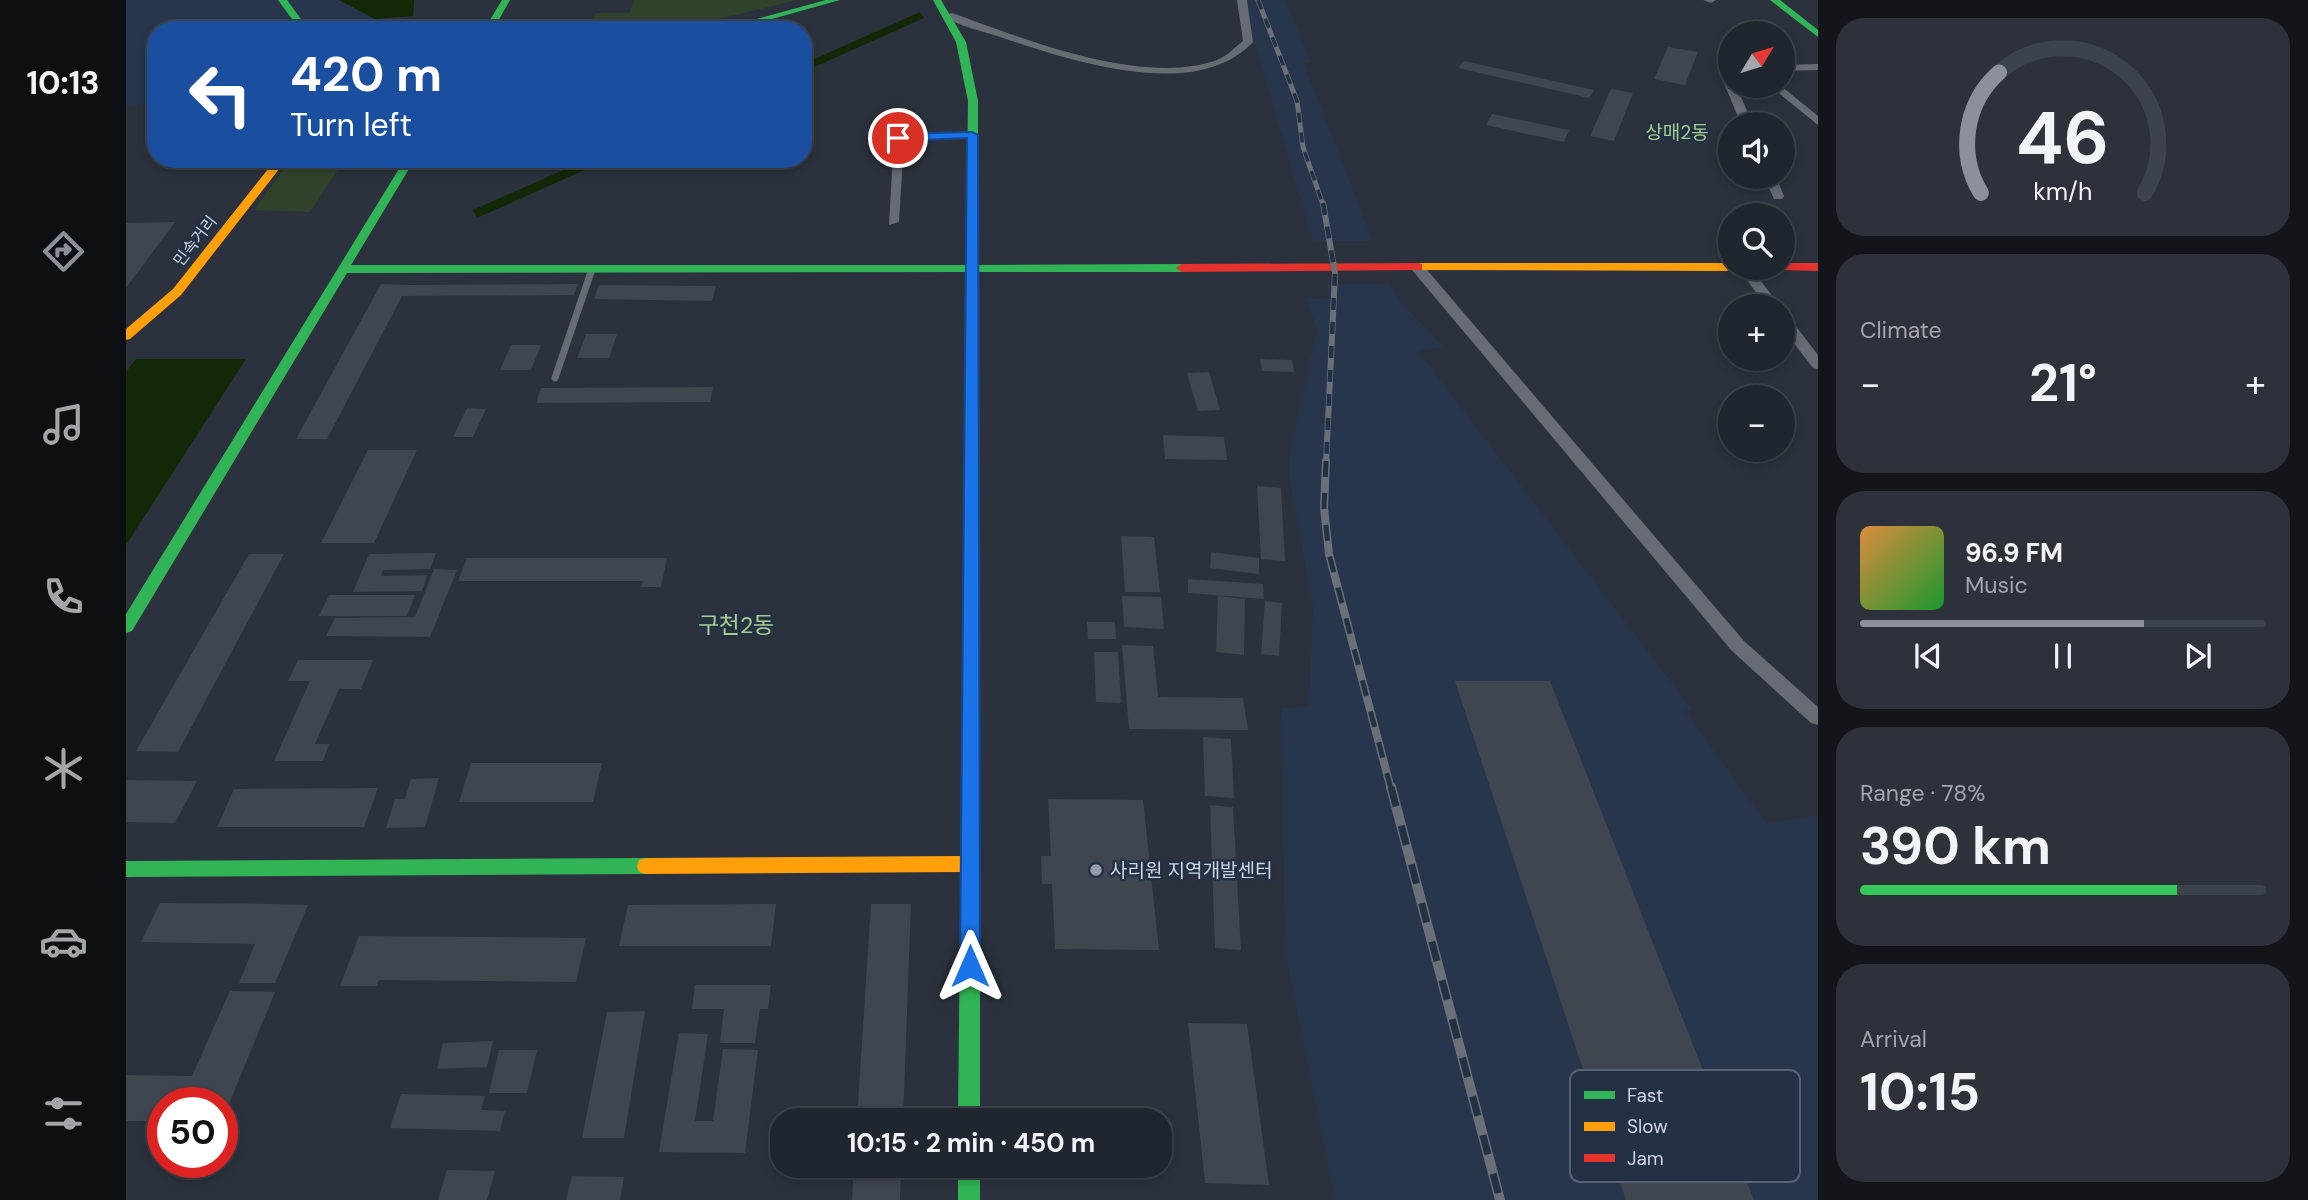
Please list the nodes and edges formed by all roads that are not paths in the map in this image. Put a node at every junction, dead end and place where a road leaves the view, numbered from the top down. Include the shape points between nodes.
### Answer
1 (282, 0) edge
2 (506, 0) edge
3 (836, 0) edge
4 (937, 0) edge
5 (1241, 0) edge
6 (1779, 3) edge
7 (1818, 9) edge
8 (948, 15) junction
9 (298, 21) edge
10 (493, 21) edge
11 (755, 21) edge
12 (1818, 34) edge
13 (1818, 66) edge
14 (1796, 67) edge
15 (1789, 98) edge
16 (1818, 122) edge
17 (972, 135) junction
18 (275, 168) edge
19 (405, 168) edge
20 (1776, 189) edge
21 (1779, 196) dead end
22 (893, 222) dead end
23 (971, 267) junction
24 (1417, 267) junction
25 (1718, 267) edge
26 (1795, 267) edge
27 (1818, 267) edge
28 (592, 268) junction
29 (344, 269) junction
30 (1753, 280) edge
31 (1764, 294) edge
32 (1795, 335) edge
33 (126, 336) edge
34 (1818, 365) edge
35 (555, 379) dead end
36 (126, 627) edge
37 (1818, 718) edge
38 (971, 864) junction
39 (126, 869) edge
40 (970, 1108) edge
41 (969, 1178) edge
42 (969, 1200) edge

1 - 9 main road
2 - 10 main road
3 - 11 main road
4 - 8 main road
5 - 8 street via 1248,42 1238,55 1194,71 1095,61
6 - 7 main road
6 - 12 main road
8 - 17 main road via 964,54 973,101
13 - 14 street
15 - 16 street
17 - 22 street via 898,138
17 - 23 main road
18 - 33 main road, 민속거리 via 177,292
19 - 29 main road
20 - 21 street
23 - 24 main road
23 - 28 main road
23 - 38 main road
24 - 25 main road
24 - 37 street via 1738,646
26 - 27 main road
28 - 29 main road
28 - 35 lane
29 - 36 main road
30 - 31 street
32 - 34 street
38 - 39 main road
38 - 40 main road
41 - 42 main road

